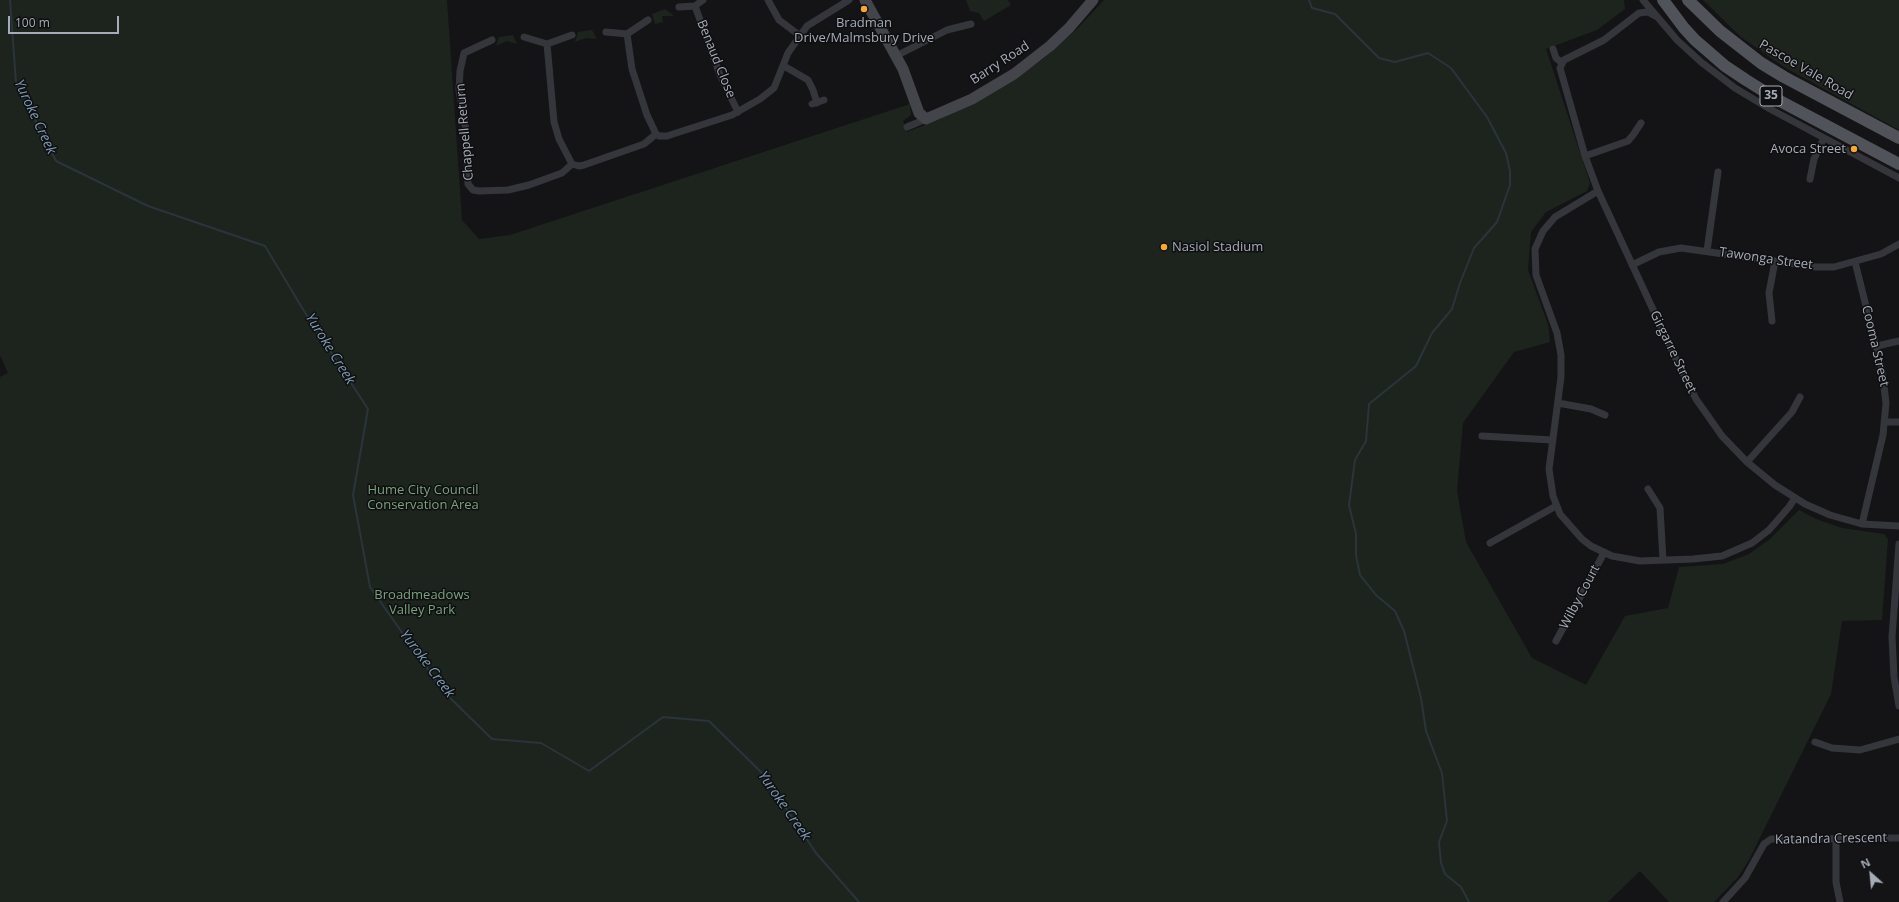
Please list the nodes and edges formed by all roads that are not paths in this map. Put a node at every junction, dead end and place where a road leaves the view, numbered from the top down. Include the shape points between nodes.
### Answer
1 (703, 0) edge
2 (768, 0) edge
3 (849, 0) edge
4 (864, 0) edge
5 (1093, 0) edge
6 (1641, 0) edge
7 (1663, 0) edge
8 (1688, 0) edge
9 (695, 6) junction
10 (679, 7) dead end
11 (1657, 17) junction
12 (648, 20) dead end
13 (1628, 20) junction
14 (971, 24) dead end
15 (606, 32) dead end
16 (627, 34) junction
17 (572, 35) dead end
18 (800, 36) junction
19 (524, 37) dead end
20 (492, 40) dead end
21 (547, 44) junction
22 (1553, 49) dead end
23 (896, 56) junction
24 (1562, 63) junction
25 (784, 66) junction
26 (818, 102) dead end
27 (738, 112) junction
28 (926, 119) junction
29 (1641, 123) dead end
30 (907, 127) dead end
31 (656, 134) junction
32 (1824, 138) junction
33 (1899, 138) edge
34 (1585, 156) junction
35 (572, 164) junction
36 (1899, 164) edge
37 (1718, 172) dead end
38 (1899, 178) edge
39 (1810, 179) dead end
40 (1598, 191) junction
41 (1899, 244) edge
42 (1707, 251) junction
43 (1775, 261) junction
44 (1855, 262) junction
45 (1632, 265) junction
46 (1772, 321) dead end
47 (1899, 341) edge
48 (1876, 346) junction
49 (1800, 397) dead end
50 (1558, 403) junction
51 (1605, 415) dead end
52 (1885, 422) junction
53 (1899, 422) edge
54 (1482, 436) dead end
55 (1552, 440) junction
56 (1746, 462) junction
57 (1648, 489) dead end
58 (1794, 498) junction
59 (1556, 506) junction
60 (1862, 524) junction
61 (1899, 526) edge
62 (1490, 543) dead end
63 (1899, 544) edge
64 (1604, 553) junction
65 (1663, 560) junction
66 (1556, 641) dead end
67 (1899, 706) edge
68 (1899, 739) edge
69 (1816, 742) dead end
70 (1836, 838) junction
71 (1899, 838) edge
72 (1723, 902) edge
73 (1840, 902) edge

1 - 9 street, Benaud Close
2 - 18 street via 779,20
3 - 18 street via 807,26
4 - 23 street
5 - 28 street, Barry Road via 1050,46 1014,74 972,99
6 - 11 street
6 - 13 street via 1640,6
7 - 36 main road, 35 via 1695,40 1725,66 1778,100
8 - 33 main road, Pascoe Vale Road / 35 via 1720,31 1761,63
9 - 10 street, Benaud Close
9 - 27 street, Benaud Close via 720,75
11 - 13 street via 1645,12
11 - 32 street via 1677,40 1718,76
12 - 16 street
13 - 24 street via 1604,40
14 - 23 street via 947,30
15 - 16 street
16 - 31 street via 632,69 649,121
17 - 21 street
18 - 25 street via 788,53
19 - 21 street
20 - 35 street, Chappell Return via 461,51 460,90 466,131 467,180 470,187 479,191 529,186 562,173
21 - 35 street via 554,122 559,139
22 - 24 street via 1556,58
23 - 28 street via 919,113
24 - 34 street, Girgarre Street via 1560,72
25 - 26 street via 808,80
25 - 27 street via 771,90
27 - 31 street via 667,136
28 - 30 street, Barry Road
29 - 34 street via 1628,141
31 - 35 street via 644,144 584,165
32 - 38 street
32 - 39 street via 1814,159
34 - 40 street, Girgarre Street
37 - 42 street
40 - 45 street, Girgarre Street
40 - 50 street via 1554,217 1543,231 1535,249 1536,275 1561,354
41 - 44 street, Tawonga Street via 1881,254
42 - 43 street, Tawonga Street
42 - 45 street, Tawonga Street via 1673,248
43 - 44 street, Tawonga Street via 1825,267
43 - 46 street via 1769,293
44 - 48 street, Cooma Street
45 - 56 street, Girgarre Street via 1696,399 1722,436
47 - 48 street
48 - 52 street, Cooma Street via 1885,388
49 - 56 street via 1792,412
50 - 51 street via 1591,409
50 - 55 street
52 - 53 street
52 - 60 street, Cooma Street
54 - 55 street
55 - 59 street via 1548,469
56 - 58 street, Girgarre Street
57 - 65 street via 1660,508
58 - 60 street, Girgarre Street via 1830,515
58 - 65 street via 1769,530 1743,548 1710,558
59 - 62 street
59 - 64 street via 1572,530
60 - 61 street, Girgarre Street
63 - 67 street via 1892,637 1894,677
64 - 65 street via 1630,560
64 - 66 street, Wilby Court
68 - 69 street via 1860,750 1832,748
70 - 71 street, Katandra Crescent
70 - 72 street, Katandra Crescent via 1768,840 1745,878
70 - 73 street via 1836,882

